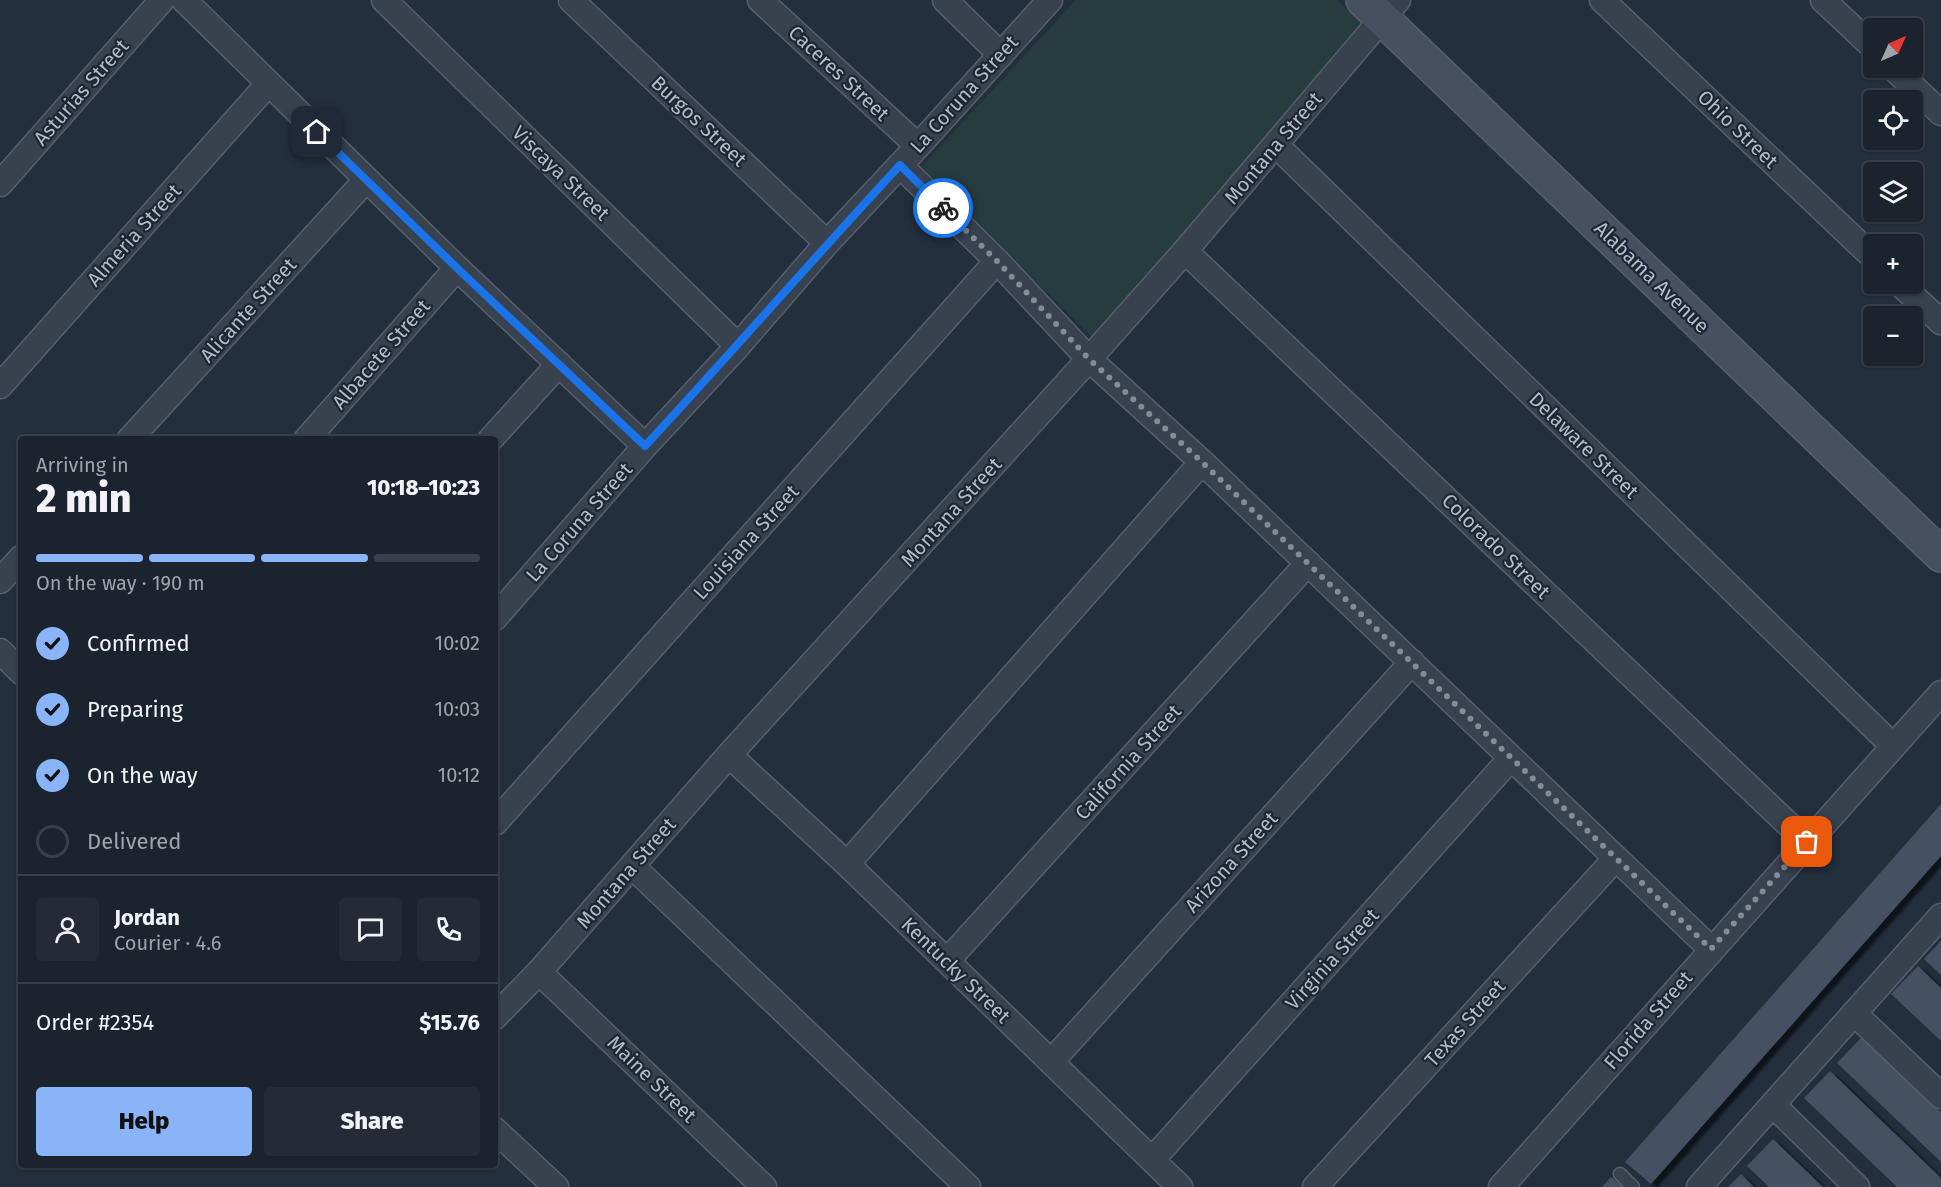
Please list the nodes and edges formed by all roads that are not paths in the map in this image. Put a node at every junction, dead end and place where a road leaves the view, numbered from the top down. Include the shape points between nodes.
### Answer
1 (162, 0) edge
2 (184, 0) edge
3 (384, 0) edge
4 (571, 0) edge
5 (760, 0) edge
6 (945, 0) edge
7 (1050, 0) edge
8 (1602, 0) edge
9 (1823, 0) edge
10 (1381, 6) edge
11 (1863, 38) edge
12 (1001, 55) junction
13 (1904, 78) edge
14 (268, 84) junction
15 (1941, 113) edge
16 (1276, 145) junction
17 (918, 146) junction
18 (900, 165) junction
19 (366, 180) junction
20 (0, 184) edge
21 (827, 243) junction
22 (1863, 248) edge
23 (1185, 251) junction
24 (997, 261) junction
25 (457, 268) junction
26 (1911, 294) edge
27 (1941, 322) edge
28 (738, 346) junction
29 (1089, 359) junction
30 (559, 364) junction
31 (0, 386) edge
32 (133, 436) edge
33 (310, 436) edge
34 (494, 436) edge
35 (645, 446) junction
36 (1202, 462) junction
37 (1941, 555) edge
38 (18, 561) edge
39 (1308, 563) junction
40 (0, 581) edge
41 (498, 615) edge
42 (0, 651) edge
43 (1412, 662) junction
44 (18, 669) edge
45 (1941, 693) edge
46 (1893, 746) junction
47 (729, 755) junction
48 (1511, 758) junction
49 (498, 820) edge
50 (1807, 842) junction
51 (1616, 858) junction
52 (847, 864) junction
53 (632, 866) junction
54 (1941, 916) edge
55 (1711, 949) junction
56 (947, 961) junction
57 (539, 972) junction
58 (1854, 1013) junction
59 (498, 1014) edge
60 (1051, 1062) junction
61 (1941, 1096) edge
62 (1773, 1105) junction
63 (498, 1133) edge
64 (1152, 1160) junction
65 (1620, 1174) dead end
66 (556, 1187) edge
67 (764, 1187) edge
68 (968, 1187) edge
69 (1180, 1187) edge
70 (1316, 1187) edge
71 (1501, 1187) edge
72 (1634, 1187) edge
73 (1699, 1187) edge
74 (1857, 1187) edge

1 - 20 street, Asturias Street
2 - 14 street
3 - 28 street, Viscaya Street
4 - 21 street, Burgos Street
5 - 17 street, Caceres Street
6 - 12 street
7 - 12 street, La Coruna Street
8 - 22 street, Ohio Street
9 - 11 street
10 - 16 street, Montana Street
10 - 37 street, Alabama Avenue
12 - 17 street, La Coruna Street
13 - 15 street
14 - 19 street
14 - 31 street, Almeria Street
16 - 23 street, Montana Street
16 - 46 street, Delaware Street
17 - 18 street, La Coruna Street
18 - 21 street, La Coruna Street
18 - 24 street
19 - 25 street
19 - 32 street, Alicante Street
21 - 28 street, La Coruna Street
23 - 29 street, Montana Street
23 - 50 street, Colorado Street
24 - 29 street
24 - 49 street, Louisiana Street
25 - 30 street
25 - 33 street, Albacete Street
26 - 27 street
28 - 35 street, La Coruna Street
29 - 36 street
29 - 47 street, Montana Street
30 - 34 street
30 - 35 street
35 - 41 street, La Coruna Street
36 - 39 street
36 - 52 street
38 - 40 street
39 - 43 street
39 - 56 street, California Street
42 - 44 street
43 - 48 street
43 - 60 street, Arizona Street
45 - 46 street, Florida Street
46 - 50 street, Florida Street
47 - 52 street, Kentucky Street
47 - 53 street, Montana Street
48 - 51 street
48 - 64 street, Virginia Street
50 - 55 street, Florida Street
51 - 55 street
51 - 70 street, Texas Street
52 - 56 street, Kentucky Street
53 - 57 street, Montana Street
53 - 68 street
54 - 58 street
55 - 71 street, Florida Street
56 - 60 street, Kentucky Street
57 - 59 street, Montana Street
57 - 67 street, Maine Street
58 - 61 street
58 - 62 street
60 - 64 street, Kentucky Street
62 - 73 street
62 - 74 street
63 - 66 street
64 - 69 street, Kentucky Street
65 - 72 lane

